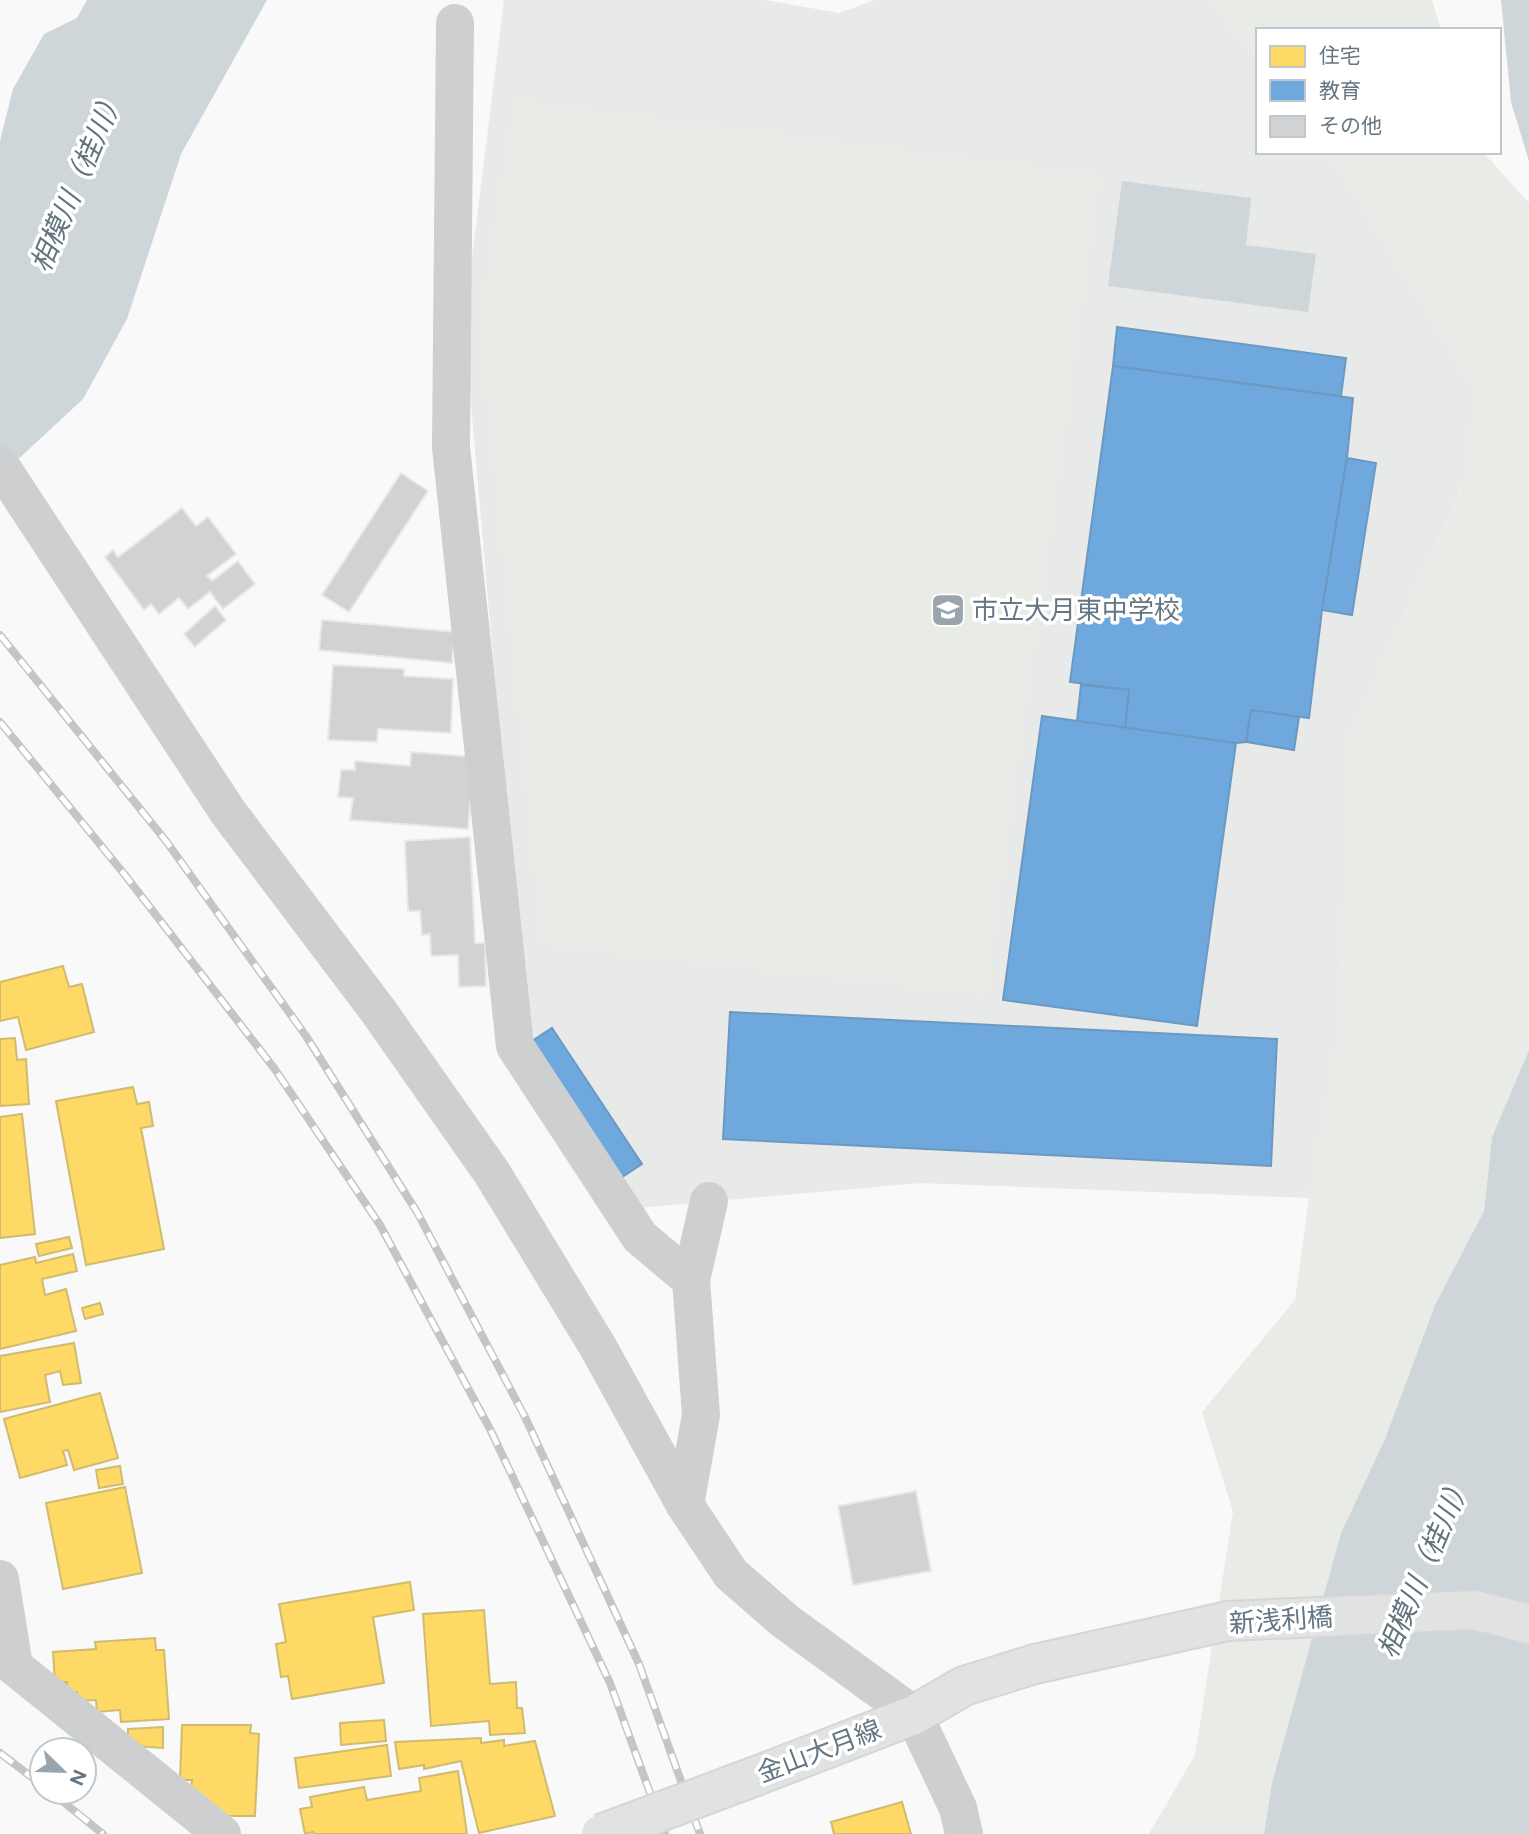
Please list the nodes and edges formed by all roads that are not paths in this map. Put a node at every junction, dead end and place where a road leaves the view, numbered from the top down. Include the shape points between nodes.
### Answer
1 (455, 23) dead end
2 (0, 465) edge
3 (709, 1201) dead end
4 (691, 1280) junction
5 (685, 1505) junction
6 (0, 1580) edge
7 (1529, 1624) edge
8 (7, 1661) edge
9 (1034, 1664) joint
10 (914, 1715) junction
11 (222, 1834) edge
12 (601, 1834) edge
13 (964, 1834) edge

1 - 4 street via 451,447 515,1046 640,1237
2 - 5 street via 228,812 492,1172 598,1347
3 - 4 street
4 - 5 street via 701,1415
5 - 10 street via 731,1574 785,1621
6 - 8 street
7 - 9 main road, 新浅利橋 via 1475,1609 1228,1621
8 - 11 street
9 - 10 main road, 金山大月線 via 964,1686
10 - 12 main road, 金山大月線, bridge
10 - 13 street via 958,1808

